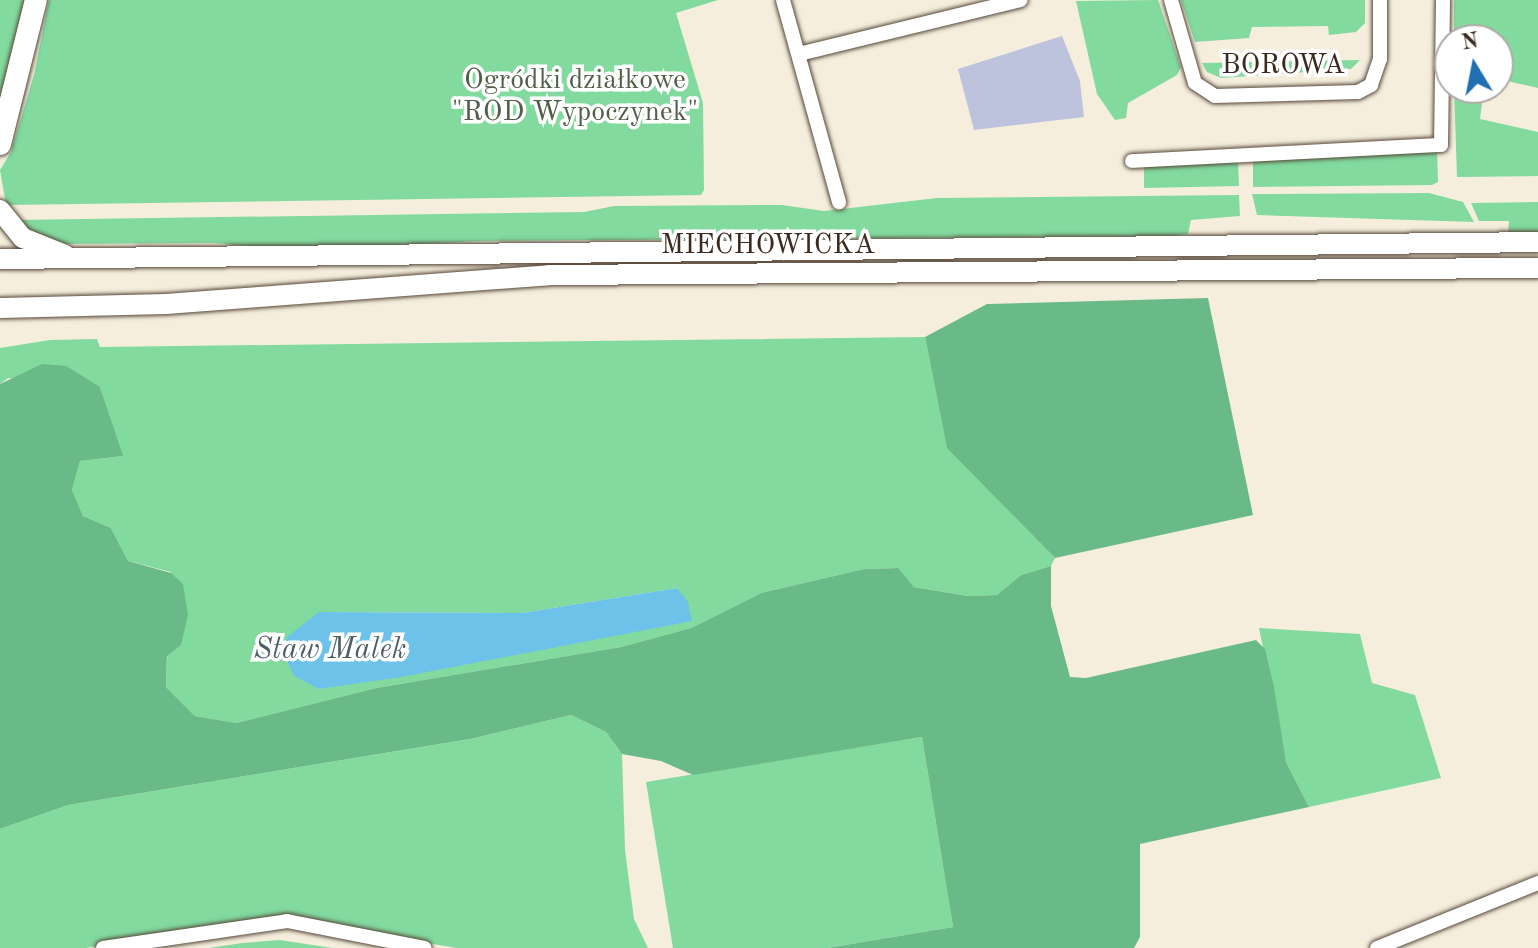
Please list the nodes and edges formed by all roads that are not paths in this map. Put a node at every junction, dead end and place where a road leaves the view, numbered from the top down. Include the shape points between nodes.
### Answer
1 (36, 0) edge
2 (783, 0) edge
3 (1021, 0) edge
4 (1171, 0) edge
5 (1380, 0) edge
6 (1443, 0) edge
7 (799, 54) junction
8 (0, 144) edge
9 (1132, 161) dead end
10 (839, 202) dead end
11 (0, 210) edge
12 (1538, 242) edge
13 (0, 259) edge
14 (84, 262) junction
15 (1538, 268) edge
16 (0, 310) edge
17 (1538, 883) edge
18 (103, 948) edge
19 (424, 948) edge
20 (1377, 948) edge

1 - 8 main road
2 - 7 street
3 - 7 street
4 - 5 street, BOROWA via 1195,83 1215,96 1358,92 1371,85 1380,59
6 - 9 street via 1441,145
7 - 10 street
11 - 14 main road via 23,238
12 - 14 main road, MIECHOWICKA via 469,250
13 - 14 main road, MIECHOWICKA
15 - 16 main road, MIECHOWICKA via 549,275 208,301
17 - 20 street
18 - 19 street via 287,921

